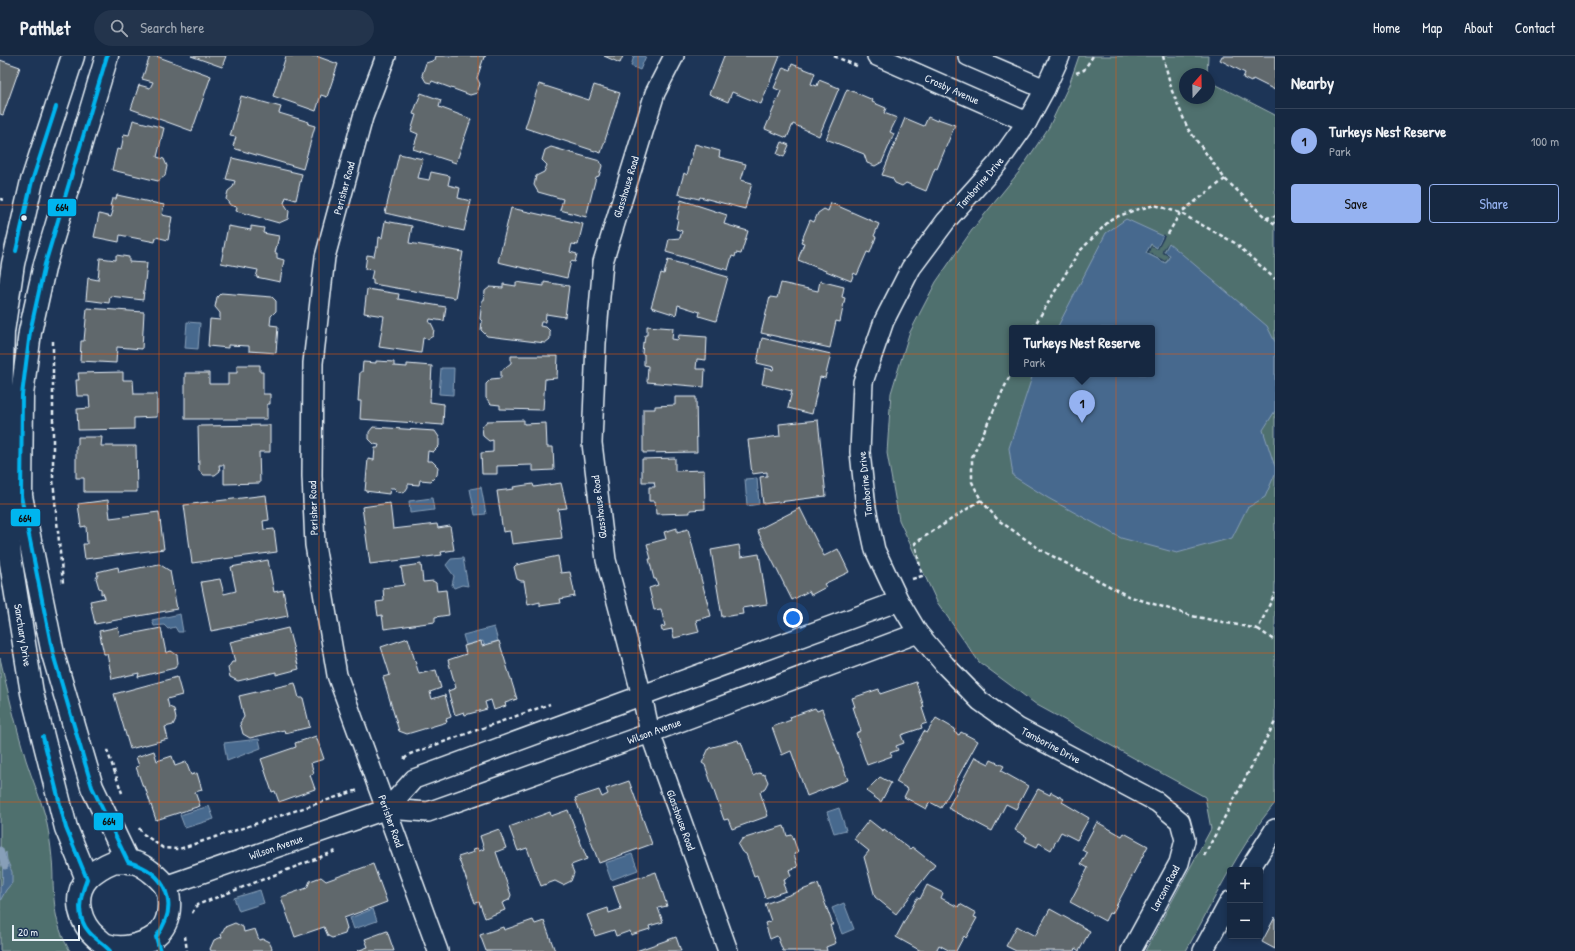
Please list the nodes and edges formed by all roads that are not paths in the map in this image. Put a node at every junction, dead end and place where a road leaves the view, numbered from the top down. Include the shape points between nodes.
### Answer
1 (73, 56) edge
2 (107, 56) edge
3 (386, 56) edge
4 (674, 56) edge
5 (877, 56) edge
6 (968, 56) edge
7 (1060, 56) edge
8 (1045, 89) junction
9 (1027, 122) junction
10 (899, 601) junction
11 (918, 633) junction
12 (642, 696) junction
13 (650, 733) junction
14 (387, 809) junction
15 (1180, 821) joint
16 (1275, 829) edge
17 (128, 862) junction
18 (1251, 867) edge
19 (87, 879) junction
20 (165, 886) junction
21 (1229, 903) edge
22 (158, 944) edge
23 (107, 948) edge
24 (438, 951) edge
25 (728, 951) edge
26 (1131, 951) edge
27 (1203, 951) edge

1 - 19 main road, Sanctuary Drive via 32,181 14,264 4,332 0,435 10,557 32,693 66,828
2 - 17 main road via 44,264 30,332 22,395 21,496 53,654 79,743 92,787
3 - 14 street, Perisher Road via 363,117 325,257 313,363 312,476 315,545 337,675
4 - 12 street, Glasshouse Road via 654,93 604,262 596,343 592,443 606,560
5 - 9 street, Crosby Avenue
6 - 8 street
7 - 8 street, Tamborine Drive
8 - 9 street, Tamborine Drive
9 - 10 street, Tamborine Drive via 998,163 946,222 911,268 884,321 863,382 860,452 866,508 875,550
10 - 11 street, Tamborine Drive
10 - 12 street, Wilson Avenue
11 - 13 street, Wilson Avenue
11 - 15 street, Tamborine Drive via 980,701 1018,728 1157,802
12 - 13 street, Glasshouse Road
12 - 14 street, Wilson Avenue via 414,779
13 - 14 street, Wilson Avenue via 428,812
13 - 25 street, Glasshouse Road
14 - 20 street, Wilson Avenue
14 - 24 street, Perisher Road
15 - 26 street, Larcom Road via 1185,840 1179,863
16 - 18 street
17 - 19 main road via 115,861 100,868
17 - 20 main road via 149,870
19 - 23 main road via 80,894 82,919 89,932
20 - 22 main road via 169,910
21 - 27 street
22 - 23 main road

